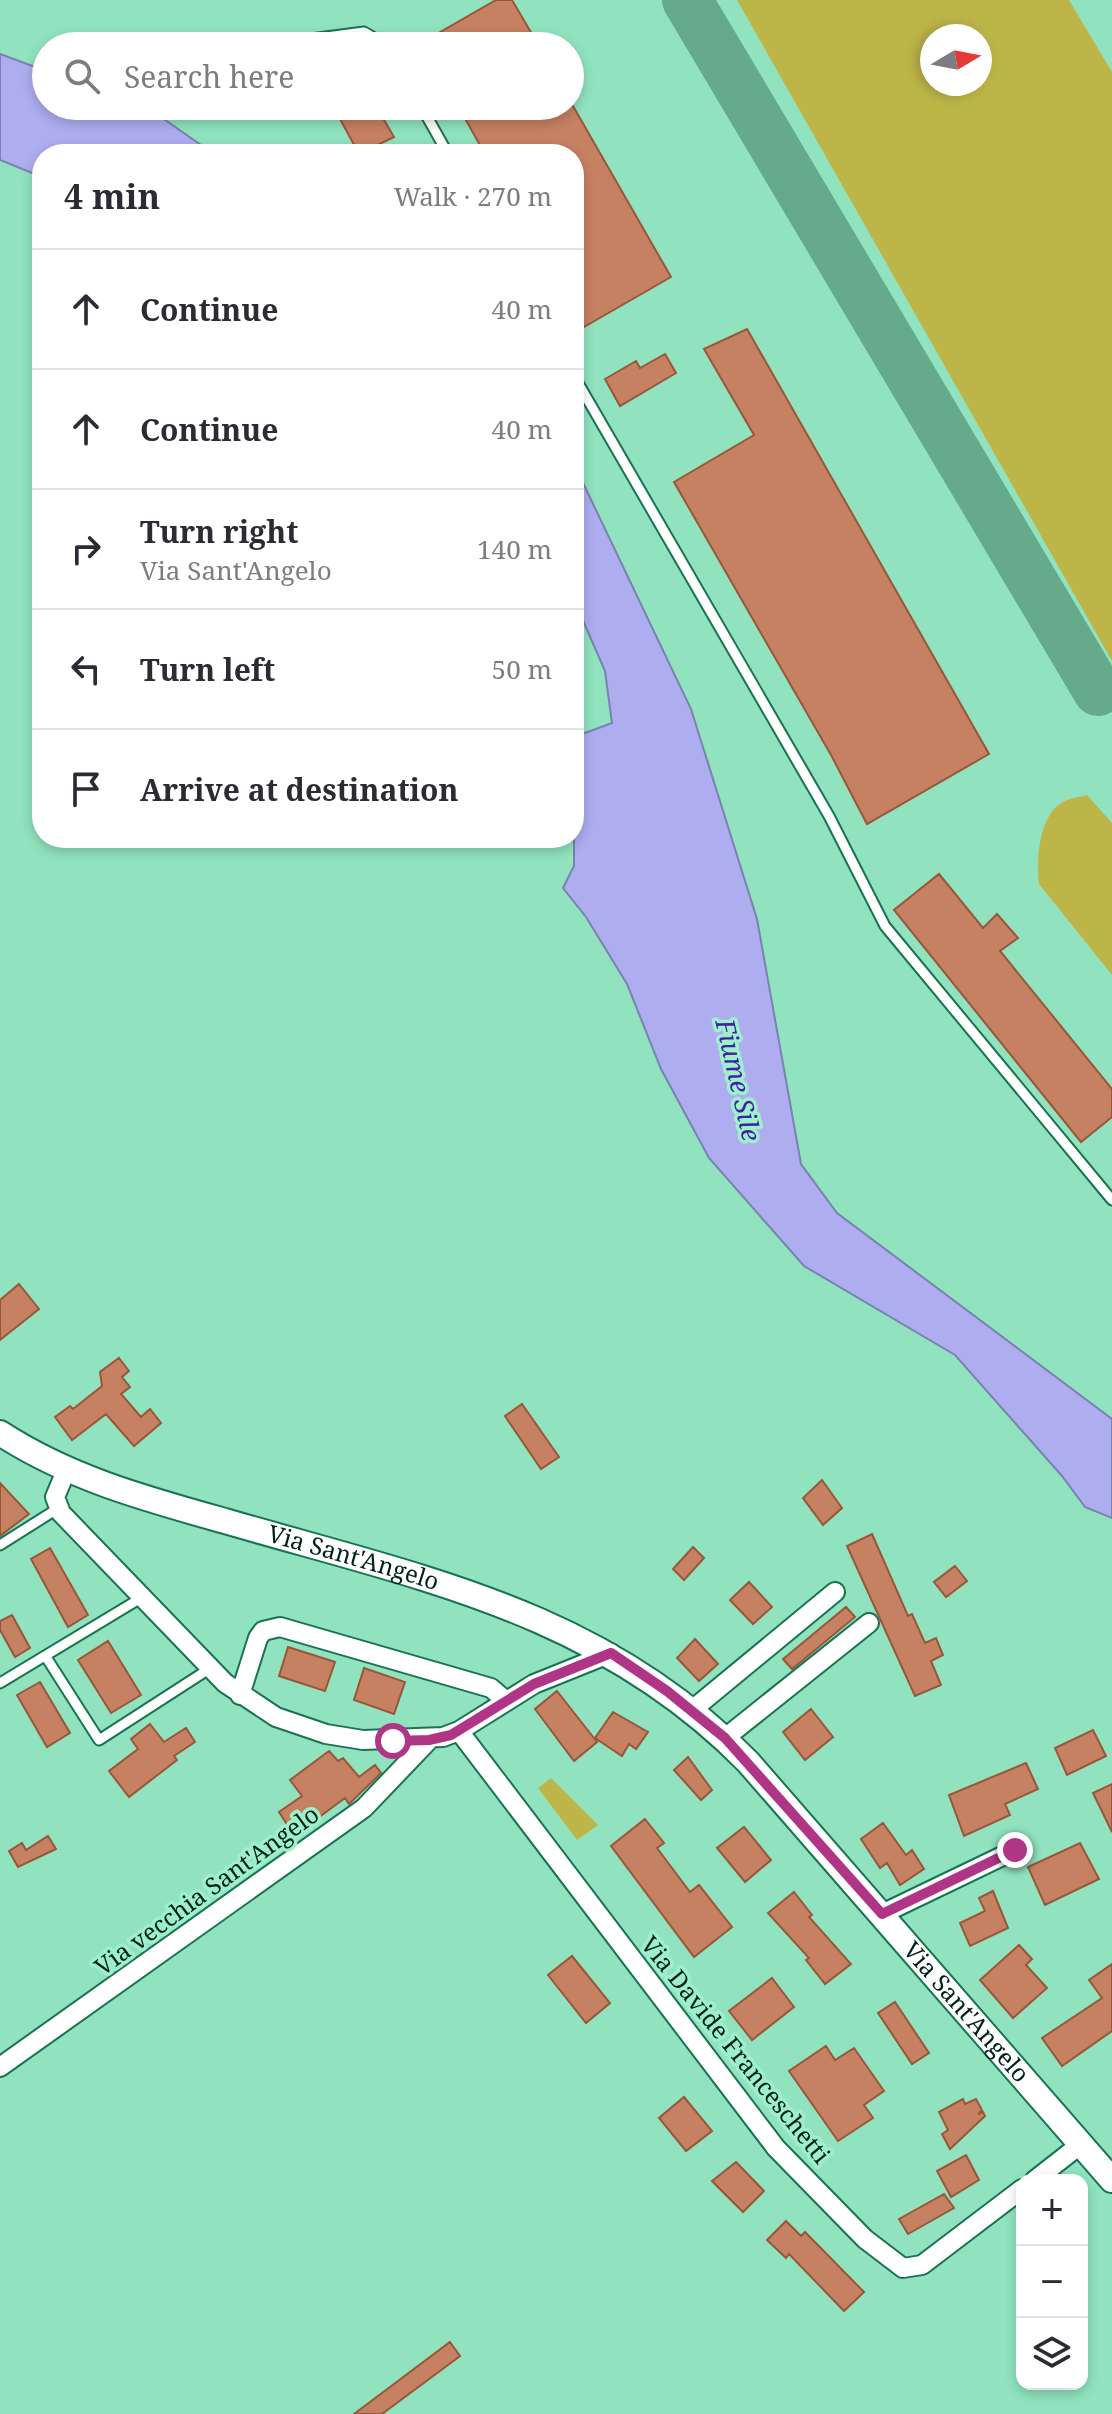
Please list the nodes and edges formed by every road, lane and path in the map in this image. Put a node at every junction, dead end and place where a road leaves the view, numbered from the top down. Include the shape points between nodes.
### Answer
1 (429, 120) edge
2 (442, 144) edge
3 (584, 393) edge
4 (1112, 1200) edge
5 (0, 1433) edge
6 (66, 1471) junction
7 (57, 1509) junction
8 (0, 1545) edge
9 (835, 1592) dead end
10 (141, 1598) junction
11 (869, 1623) dead end
12 (611, 1653) junction
13 (46, 1657) junction
14 (209, 1669) junction
15 (0, 1683) edge
16 (240, 1695) junction
17 (506, 1701) junction
18 (692, 1710) junction
19 (459, 1731) junction
20 (725, 1738) junction
21 (429, 1740) junction
22 (1015, 1850) dead end
23 (882, 1914) junction
24 (0, 2067) edge
25 (1081, 2144) junction
26 (1043, 2174) edge
27 (1112, 2180) edge
28 (1016, 2194) edge

1 - 2 lane
3 - 4 lane via 829,816 885,926
5 - 6 street, Via Sant'Angelo
6 - 7 street via 55,1497
6 - 12 street, Via Sant'Angelo via 493,1600
7 - 8 lane
7 - 10 street, Via vecchia Sant'Angelo
9 - 18 street
10 - 13 lane
10 - 14 street, Via vecchia Sant'Angelo
11 - 20 street
12 - 17 street, Via vecchia Sant'Angelo via 546,1677
12 - 18 street, Via Sant'Angelo
13 - 14 lane via 99,1740
13 - 15 lane
14 - 16 street, Via vecchia Sant'Angelo
16 - 17 street via 258,1638 263,1631 280,1627 491,1688
16 - 21 street, Via vecchia Sant'Angelo via 276,1717 326,1734
17 - 19 street, Via vecchia Sant'Angelo
18 - 20 street, Via Sant'Angelo
19 - 21 street, Via vecchia Sant'Angelo
19 - 28 street, Via Davide Franceschetti via 776,2148 865,2239 903,2268 922,2265
20 - 23 street, Via Sant'Angelo
21 - 24 street, Via vecchia Sant'Angelo via 364,1808
22 - 23 street
23 - 25 street, Via Sant'Angelo
25 - 26 street
25 - 27 street, Via Sant'Angelo

